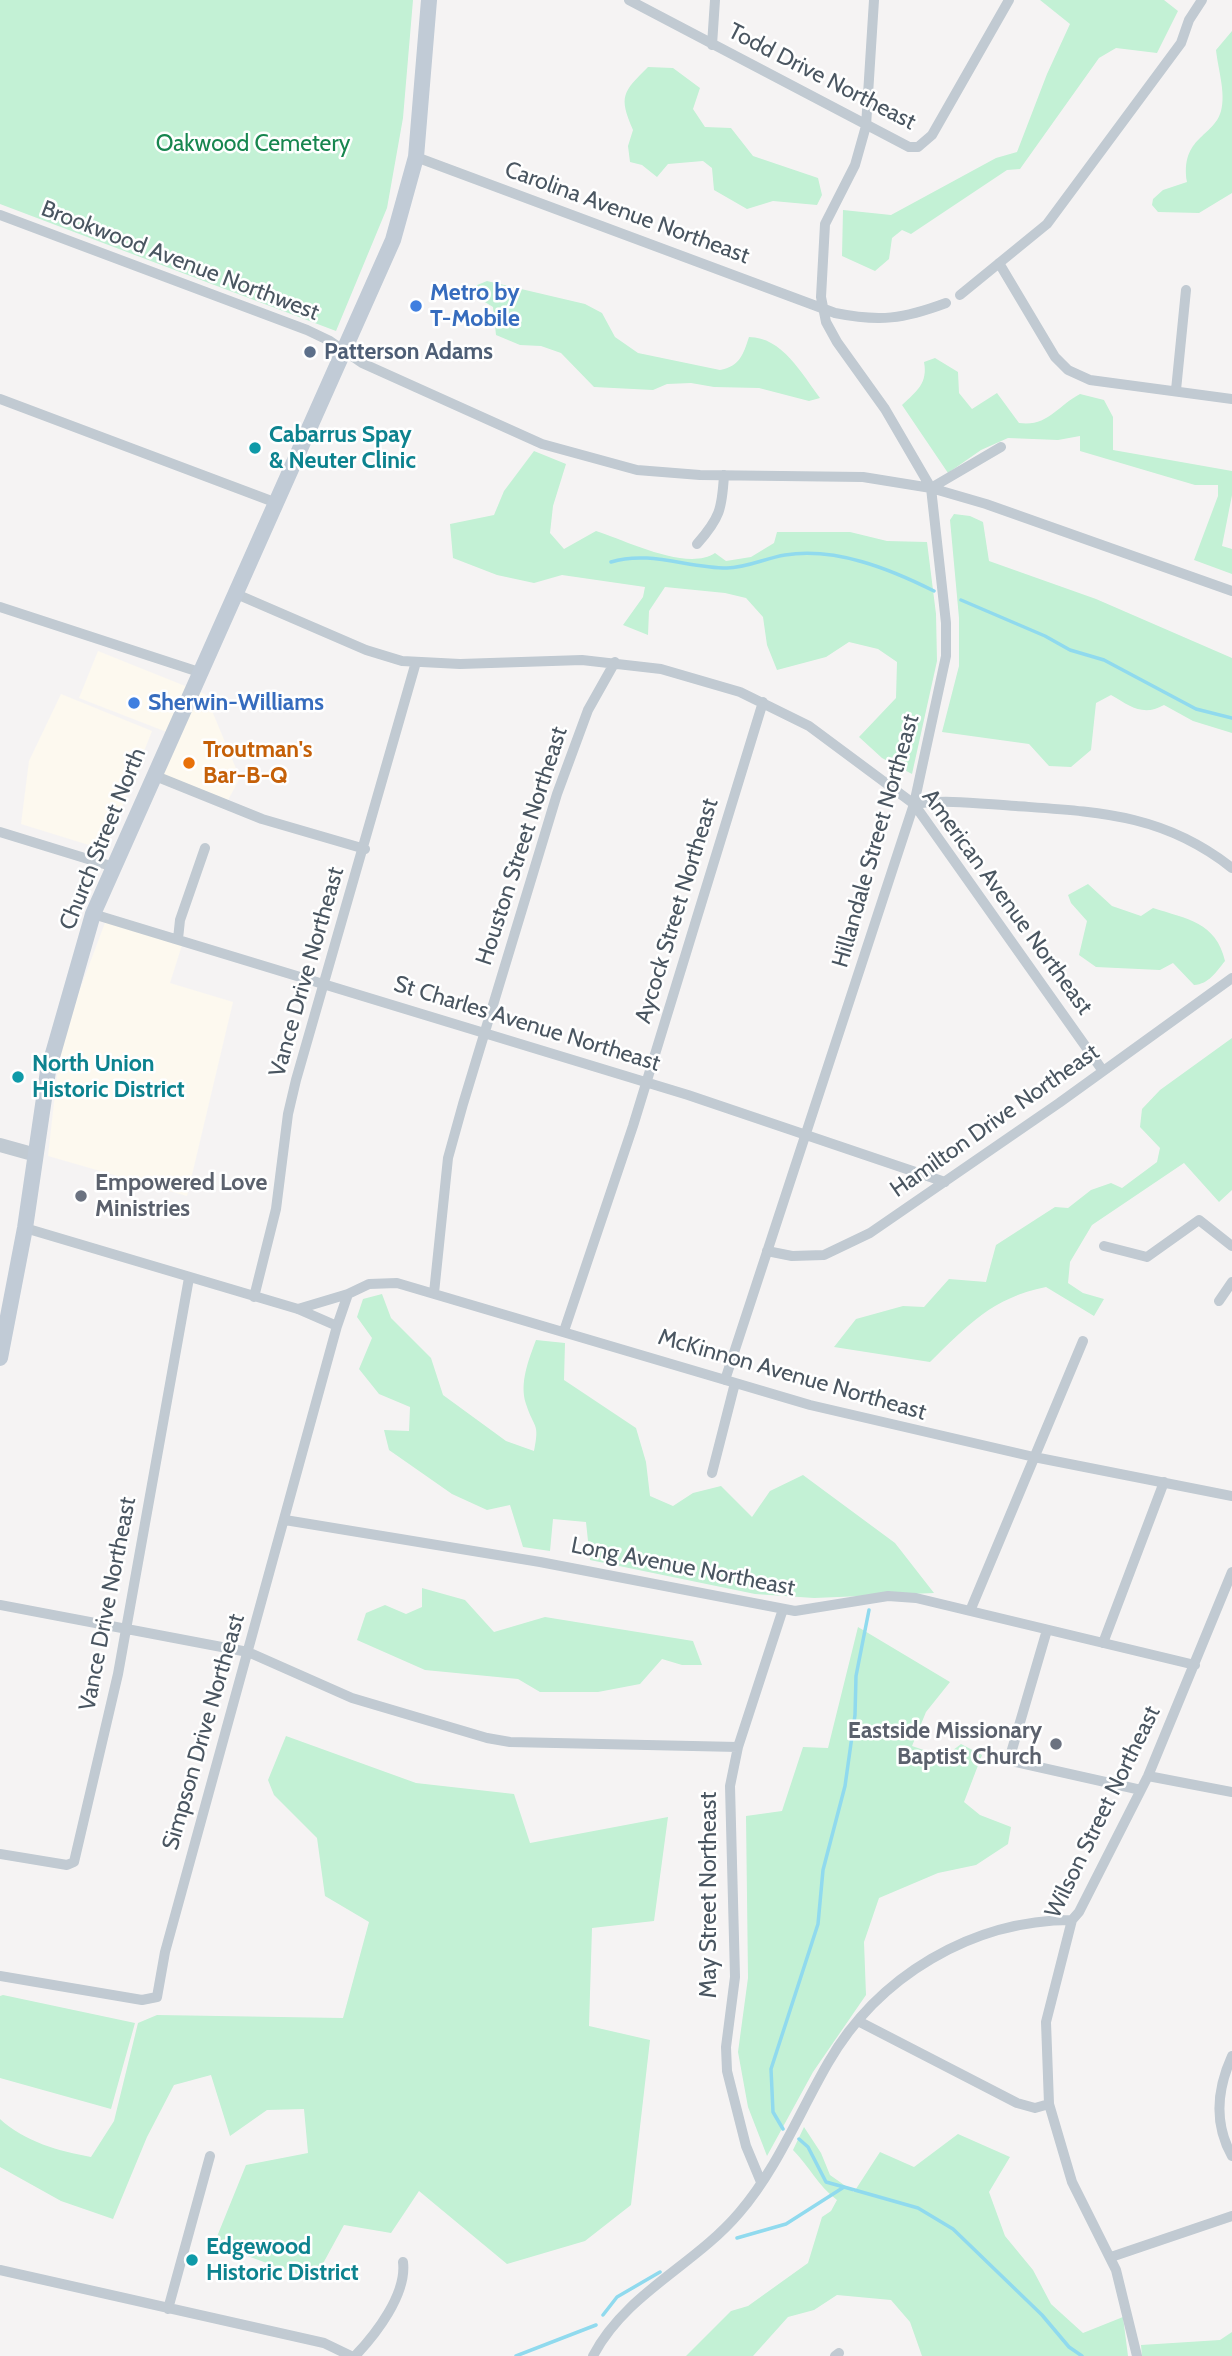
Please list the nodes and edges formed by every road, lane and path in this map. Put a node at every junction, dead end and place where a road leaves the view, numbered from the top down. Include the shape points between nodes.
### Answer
1 (429, 0) edge
2 (629, 0) edge
3 (715, 0) edge
4 (874, 0) edge
5 (1009, 0) edge
6 (1202, 0) edge
7 (712, 45) junction
8 (866, 126) junction
9 (416, 157) junction
10 (0, 215) edge
11 (999, 262) junction
12 (1186, 290) dead end
13 (960, 295) dead end
14 (946, 303) dead end
15 (823, 309) junction
16 (343, 350) junction
17 (1176, 390) junction
18 (0, 399) edge
19 (1232, 399) edge
20 (1001, 447) dead end
21 (724, 475) junction
22 (932, 488) junction
23 (274, 502) junction
24 (697, 544) dead end
25 (1232, 591) edge
26 (234, 593) junction
27 (0, 607) edge
28 (416, 662) junction
29 (615, 662) junction
30 (199, 672) junction
31 (763, 702) junction
32 (153, 775) junction
33 (914, 804) junction
34 (0, 832) edge
35 (205, 848) dead end
36 (365, 849) junction
37 (114, 867) junction
38 (1232, 868) edge
39 (93, 914) junction
40 (178, 939) junction
41 (1232, 978) edge
42 (325, 984) junction
43 (485, 1033) junction
44 (1103, 1071) junction
45 (646, 1082) junction
46 (806, 1134) junction
47 (0, 1145) edge
48 (36, 1155) junction
49 (946, 1182) junction
50 (25, 1228) junction
51 (1104, 1246) dead end
52 (1232, 1246) edge
53 (767, 1251) junction
54 (189, 1278) junction
55 (1232, 1282) edge
56 (433, 1293) junction
57 (348, 1294) junction
58 (254, 1297) junction
59 (1219, 1301) dead end
60 (298, 1309) junction
61 (337, 1326) junction
62 (564, 1331) junction
63 (1083, 1340) dead end
64 (0, 1359) edge
65 (730, 1381) junction
66 (1034, 1457) junction
67 (712, 1473) dead end
68 (1164, 1482) junction
69 (1232, 1496) edge
70 (285, 1520) junction
71 (1232, 1572) edge
72 (0, 1605) edge
73 (783, 1609) junction
74 (970, 1611) junction
75 (126, 1628) junction
76 (1047, 1630) junction
77 (1103, 1643) junction
78 (247, 1652) junction
79 (1195, 1665) junction
80 (738, 1747) junction
81 (1148, 1776) junction
82 (1141, 1790) junction
83 (1232, 1792) edge
84 (0, 1854) edge
85 (1072, 1920) junction
86 (0, 1976) edge
87 (858, 2021) junction
88 (1232, 2056) edge
89 (1049, 2104) junction
90 (210, 2156) dead end
91 (1232, 2156) edge
92 (761, 2182) junction
93 (1232, 2216) edge
94 (1111, 2257) junction
95 (403, 2262) dead end
96 (0, 2270) edge
97 (168, 2309) junction
98 (353, 2356) edge
99 (593, 2356) edge
100 (1137, 2356) edge

1 - 9 main road, Church Street North
2 - 7 street, Todd Drive Northeast
3 - 7 street
4 - 8 street, Hillandale Street Northeast
5 - 8 street, Todd Drive Northeast via 926,142 909,147
6 - 11 street via 1181,43 1047,224
7 - 8 street, Todd Drive Northeast
8 - 15 street, Hillandale Street Northeast via 855,165 825,224 820,277
9 - 15 street, Carolina Avenue Northeast
9 - 16 main road, Church Street North via 393,240
10 - 16 street, Brookwood Avenue Northwest via 307,330
11 - 13 street
11 - 17 street via 1055,357 1068,370 1090,380
12 - 17 street
14 - 15 street, Carolina Avenue Northeast via 886,320
15 - 22 street, Hillandale Street Northeast via 837,342 885,409
16 - 21 street, Brookwood Avenue Northwest via 362,363 572,454 637,470
16 - 23 main road, Church Street North
17 - 19 street
18 - 23 street
20 - 22 street
21 - 22 street, Brookwood Avenue Northwest via 863,477
21 - 24 street via 722,508
22 - 25 street, Brookwood Avenue Northwest
22 - 33 street, Hillandale Street Northeast via 946,656
23 - 26 main road, Church Street North
26 - 28 street, American Avenue Northeast via 366,650
26 - 30 main road, Church Street North
27 - 30 street
28 - 29 street, American Avenue Northeast
28 - 36 street, Vance Drive Northeast
29 - 31 street, American Avenue Northeast via 704,679
29 - 43 street, Houston Street Northeast via 588,710 557,794
30 - 32 main road, Church Street North
31 - 33 street, American Avenue Northeast via 838,745
31 - 45 street, Aycock Street Northeast
32 - 36 street via 262,819
32 - 37 main road, Church Street North
33 - 38 street via 1114,814 1185,836
33 - 44 street, American Avenue Northeast
33 - 46 street, Hillandale Street Northeast
34 - 37 street
35 - 40 street
36 - 42 street, Vance Drive Northeast
37 - 39 main road, Church Street North
39 - 40 street, St Charles Avenue Northeast
39 - 48 main road, Church Street North via 48,1071
40 - 42 street, St Charles Avenue Northeast
41 - 44 street, Hamilton Drive Northeast
42 - 43 street, St Charles Avenue Northeast
42 - 58 street, Vance Drive Northeast via 288,1114 276,1209
43 - 45 street, St Charles Avenue Northeast
43 - 56 street, Houston Street Northeast via 448,1158
44 - 49 street, Hamilton Drive Northeast
45 - 46 street, St Charles Avenue Northeast
45 - 62 street, Aycock Street Northeast
46 - 49 street, St Charles Avenue Northeast
46 - 53 street, Hillandale Street Northeast
47 - 48 street
48 - 50 main road, Church Street North
49 - 53 street, Hamilton Drive Northeast via 841,1250 813,1257
50 - 54 street
50 - 64 main road, Church Street North
51 - 52 street via 1147,1257 1199,1220
53 - 65 street, Hillandale Street Northeast
54 - 58 street
54 - 75 street, Vance Drive Northeast
55 - 59 street
56 - 57 street, McKinnon Avenue Northeast via 380,1282
56 - 62 street, McKinnon Avenue Northeast
57 - 60 street, McKinnon Avenue Northeast
57 - 61 street
58 - 60 street
60 - 61 street
61 - 70 street, Simpson Drive Northeast
62 - 65 street, McKinnon Avenue Northeast
63 - 66 street
65 - 66 street, McKinnon Avenue Northeast via 897,1427
65 - 67 street, Hillandale Street Northeast
66 - 68 street, McKinnon Avenue Northeast
66 - 74 street
68 - 69 street, McKinnon Avenue Northeast
68 - 77 street
70 - 73 street, Long Avenue Northeast via 540,1562
70 - 78 street, Simpson Drive Northeast
71 - 79 street, Wilson Street Northeast
72 - 75 street
73 - 74 street, Long Avenue Northeast via 814,1610 888,1596
73 - 80 street, May Street Northeast
74 - 76 street, Long Avenue Northeast
75 - 78 street
75 - 84 street, Vance Drive Northeast via 74,1862 67,1865
76 - 77 street, Long Avenue Northeast
76 - 82 street via 1011,1753 1016,1762
77 - 79 street, Long Avenue Northeast
78 - 80 street via 352,1698 499,1740
78 - 86 street, Simpson Drive Northeast via 165,1952 157,1997 142,2000
79 - 81 street, Wilson Street Northeast
80 - 92 street, May Street Northeast via 730,1786 735,1977 727,2071
81 - 82 street, Wilson Street Northeast
81 - 83 street
82 - 85 street, Wilson Street Northeast
85 - 87 street via 1015,1924 967,1940 909,1973
85 - 89 street, Wilson Street Northeast via 1046,2022
87 - 89 street via 1017,2103 1035,2108
87 - 92 street via 828,2062
88 - 91 street via 1219,2113
89 - 94 street, Wilson Street Northeast via 1072,2182
90 - 97 street
92 - 99 street via 725,2228 633,2303 610,2327
93 - 94 street
94 - 100 street, Wilson Street Northeast
95 - 98 street via 395,2298 376,2331
96 - 97 street
97 - 98 street via 324,2343

